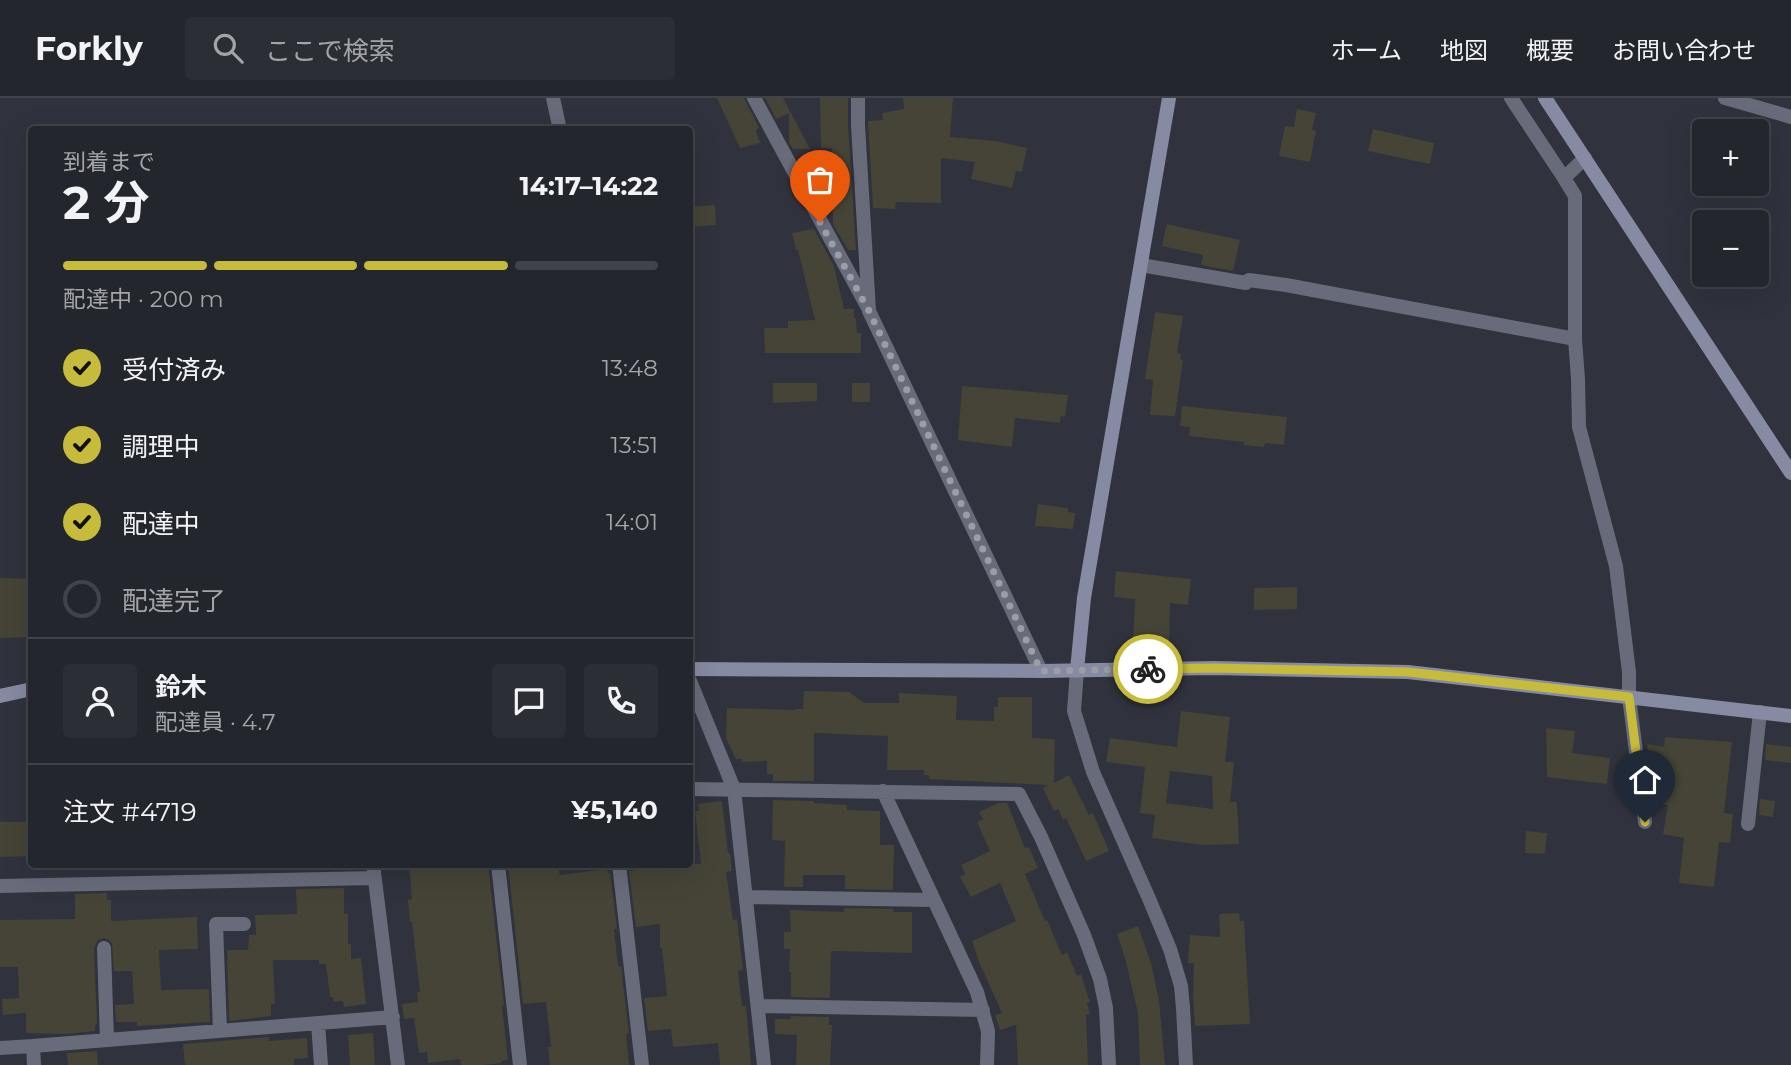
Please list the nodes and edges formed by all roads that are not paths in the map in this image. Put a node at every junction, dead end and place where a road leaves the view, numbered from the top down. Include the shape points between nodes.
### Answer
1 (553, 98) edge
2 (754, 98) edge
3 (858, 98) edge
4 (1169, 98) edge
5 (1511, 98) edge
6 (1545, 98) edge
7 (1725, 98) edge
8 (1791, 117) edge
9 (559, 126) edge
10 (1585, 158) junction
11 (1564, 178) junction
12 (1141, 265) junction
13 (869, 311) junction
14 (1575, 339) junction
15 (1791, 473) edge
16 (693, 669) edge
17 (1077, 670) junction
18 (1041, 671) junction
19 (693, 688) edge
20 (28, 690) edge
21 (0, 696) edge
22 (1629, 697) junction
23 (1760, 712) junction
24 (1791, 716) edge
25 (693, 789) edge
26 (734, 789) junction
27 (883, 791) junction
28 (1645, 822) dead end
29 (1748, 824) dead end
30 (498, 868) edge
31 (620, 868) edge
32 (374, 871) edge
33 (0, 886) edge
34 (747, 897) junction
35 (933, 900) junction
36 (244, 924) dead end
37 (104, 948) dead end
38 (758, 1006) junction
39 (983, 1010) junction
40 (393, 1017) junction
41 (318, 1023) junction
42 (220, 1031) junction
43 (107, 1040) junction
44 (33, 1046) junction
45 (0, 1048) edge
46 (34, 1065) edge
47 (321, 1065) edge
48 (398, 1065) edge
49 (520, 1065) edge
50 (642, 1065) edge
51 (764, 1065) edge
52 (987, 1065) edge
53 (1109, 1065) edge
54 (1186, 1065) edge

1 - 9 street
2 - 13 street
3 - 13 street
4 - 12 street
5 - 11 street
6 - 10 street
7 - 8 street
10 - 11 street
10 - 15 street
11 - 14 street via 1575,196
12 - 14 street via 1286,285
12 - 17 street via 1084,598
13 - 18 street
14 - 22 street via 1579,427 1616,566
16 - 18 street
17 - 18 street
17 - 22 street via 1408,672
17 - 54 street via 1074,711 1093,772 1170,949 1181,986
19 - 26 street
20 - 21 street
22 - 23 street
22 - 28 street
23 - 24 street
23 - 29 street
25 - 26 street
26 - 27 street
26 - 34 street
27 - 35 street
27 - 53 street via 1019,794 1100,979
30 - 49 street
31 - 50 street
32 - 33 street
32 - 40 street
34 - 35 street
34 - 38 street
35 - 39 street
36 - 42 street via 216,924
37 - 43 street
38 - 39 street
38 - 51 street
39 - 52 street
40 - 41 street
40 - 48 street
41 - 42 street
41 - 47 street
42 - 43 street
43 - 44 street
44 - 45 street
44 - 46 street

